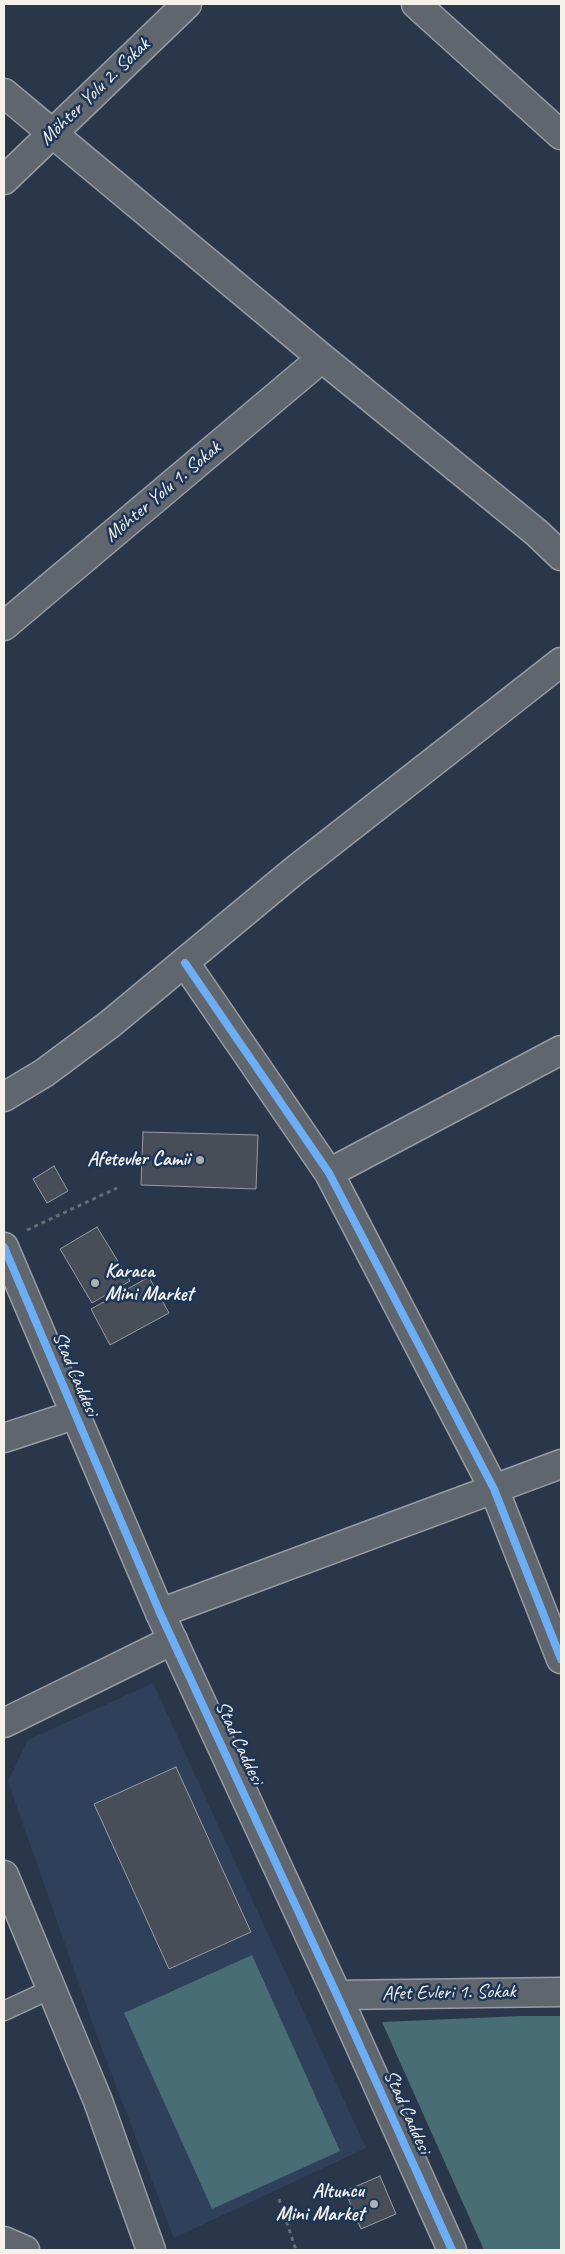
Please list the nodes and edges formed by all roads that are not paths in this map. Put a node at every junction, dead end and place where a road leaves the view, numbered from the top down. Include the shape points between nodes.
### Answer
1 (187, 4) edge
2 (416, 4) edge
3 (4, 93) edge
4 (52, 133) junction
5 (561, 135) edge
6 (4, 180) edge
7 (322, 358) junction
8 (561, 556) edge
9 (4, 626) edge
10 (561, 662) edge
11 (185, 963) junction
12 (561, 1050) edge
13 (4, 1097) edge
14 (329, 1173) junction
15 (12, 1240) edge
16 (74, 1415) junction
17 (4, 1438) edge
18 (561, 1464) edge
19 (494, 1489) junction
20 (160, 1613) junction
21 (172, 1640) junction
22 (561, 1658) edge
23 (4, 1723) edge
24 (4, 1875) edge
25 (51, 1988) junction
26 (561, 1992) edge
27 (337, 1995) junction
28 (4, 2011) edge
29 (4, 2240) edge
30 (25, 2250) edge
31 (150, 2250) edge
32 (452, 2250) edge

1 - 4 street, Möhter Yolu 2. Sokak
2 - 5 street
3 - 4 street
4 - 6 street, Möhter Yolu 2. Sokak
4 - 7 street
7 - 8 street
7 - 9 street, Möhter Yolu 1. Sokak
10 - 11 street via 356,821
11 - 13 street via 44,1073
11 - 14 street
12 - 14 street
14 - 19 street
15 - 16 street, Stad Caddesi
16 - 17 street
16 - 20 street, Stad Caddesi
18 - 19 street
19 - 20 street
19 - 22 street
20 - 21 street, Stad Caddesi
21 - 23 street
21 - 27 street, Stad Caddesi
24 - 25 street
25 - 28 lane
25 - 31 street via 98,2101
26 - 27 street, Afet Evleri 1. Sokak
27 - 32 street, Stad Caddesi
29 - 30 street

